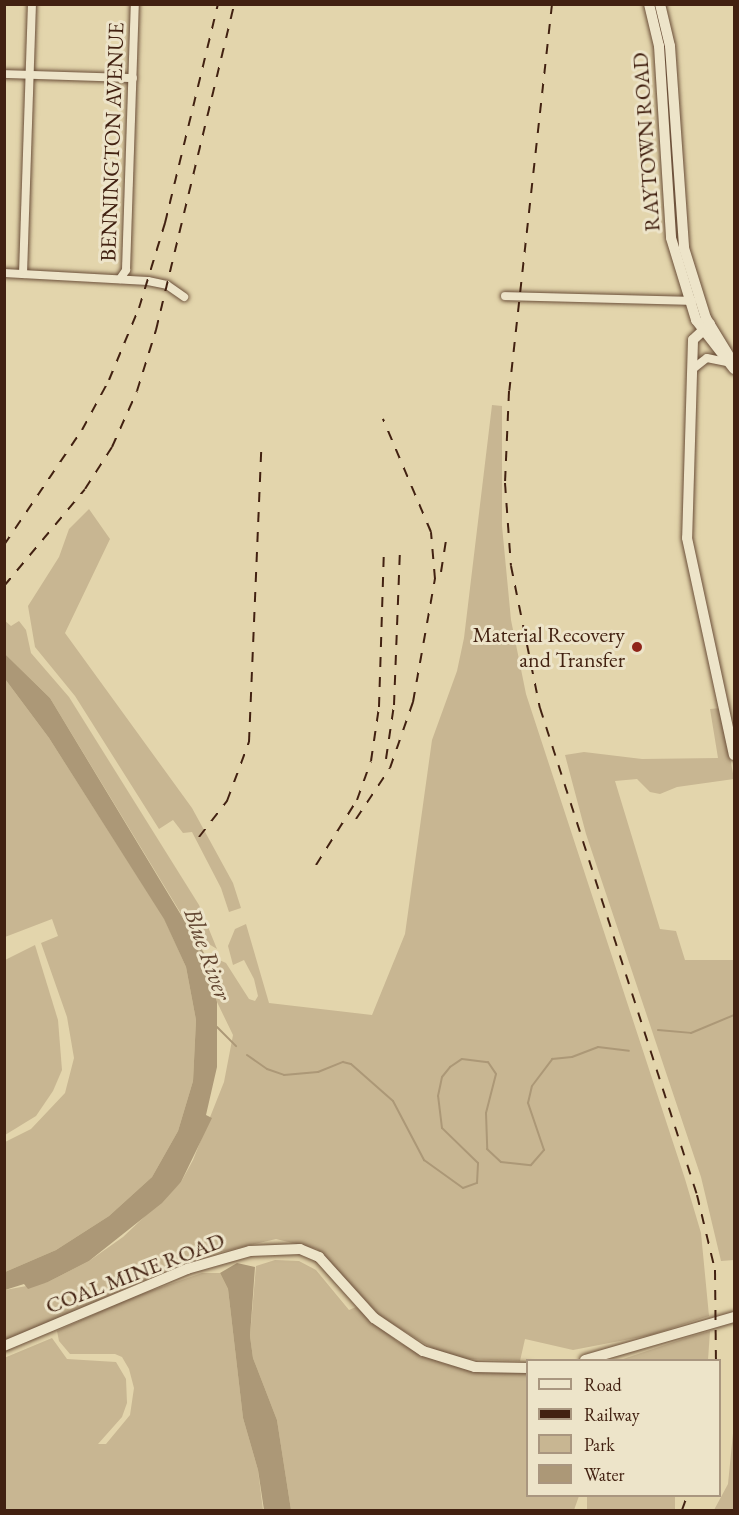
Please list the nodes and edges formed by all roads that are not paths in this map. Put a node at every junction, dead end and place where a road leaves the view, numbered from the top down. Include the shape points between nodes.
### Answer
1 (32, 4) edge
2 (135, 4) edge
3 (649, 4) edge
4 (660, 4) edge
5 (664, 45) junction
6 (4, 74) edge
7 (29, 75) junction
8 (133, 78) junction
9 (670, 164) junction
10 (4, 273) edge
11 (23, 274) junction
12 (120, 279) junction
13 (505, 296) dead end
14 (184, 297) dead end
15 (699, 300) junction
16 (688, 301) junction
17 (706, 326) junction
18 (732, 365) edge
19 (694, 368) junction
20 (735, 755) edge
21 (735, 1317) edge
22 (4, 1346) edge
23 (588, 1359) edge
24 (526, 1368) edge

1 - 7 street
2 - 8 street, BENNINGTON AVENUE
3 - 5 street, RAYTOWN ROAD
4 - 5 street, RAYTOWN ROAD
5 - 9 street, RAYTOWN ROAD
6 - 7 street
7 - 8 street
7 - 11 street
8 - 12 street, BENNINGTON AVENUE via 126,270
9 - 15 street, RAYTOWN ROAD via 681,231
9 - 16 street, RAYTOWN ROAD via 671,238
10 - 11 street
11 - 12 street
12 - 14 street via 167,285
13 - 16 street
15 - 16 street
15 - 17 street, RAYTOWN ROAD
16 - 17 street, RAYTOWN ROAD
17 - 18 street, RAYTOWN ROAD
17 - 19 street via 693,340
18 - 19 street via 707,358
19 - 20 street via 687,538
21 - 23 street
22 - 24 street, COAL MINE ROAD via 188,1269 250,1251 289,1249 319,1257 374,1318 423,1351 466,1365

